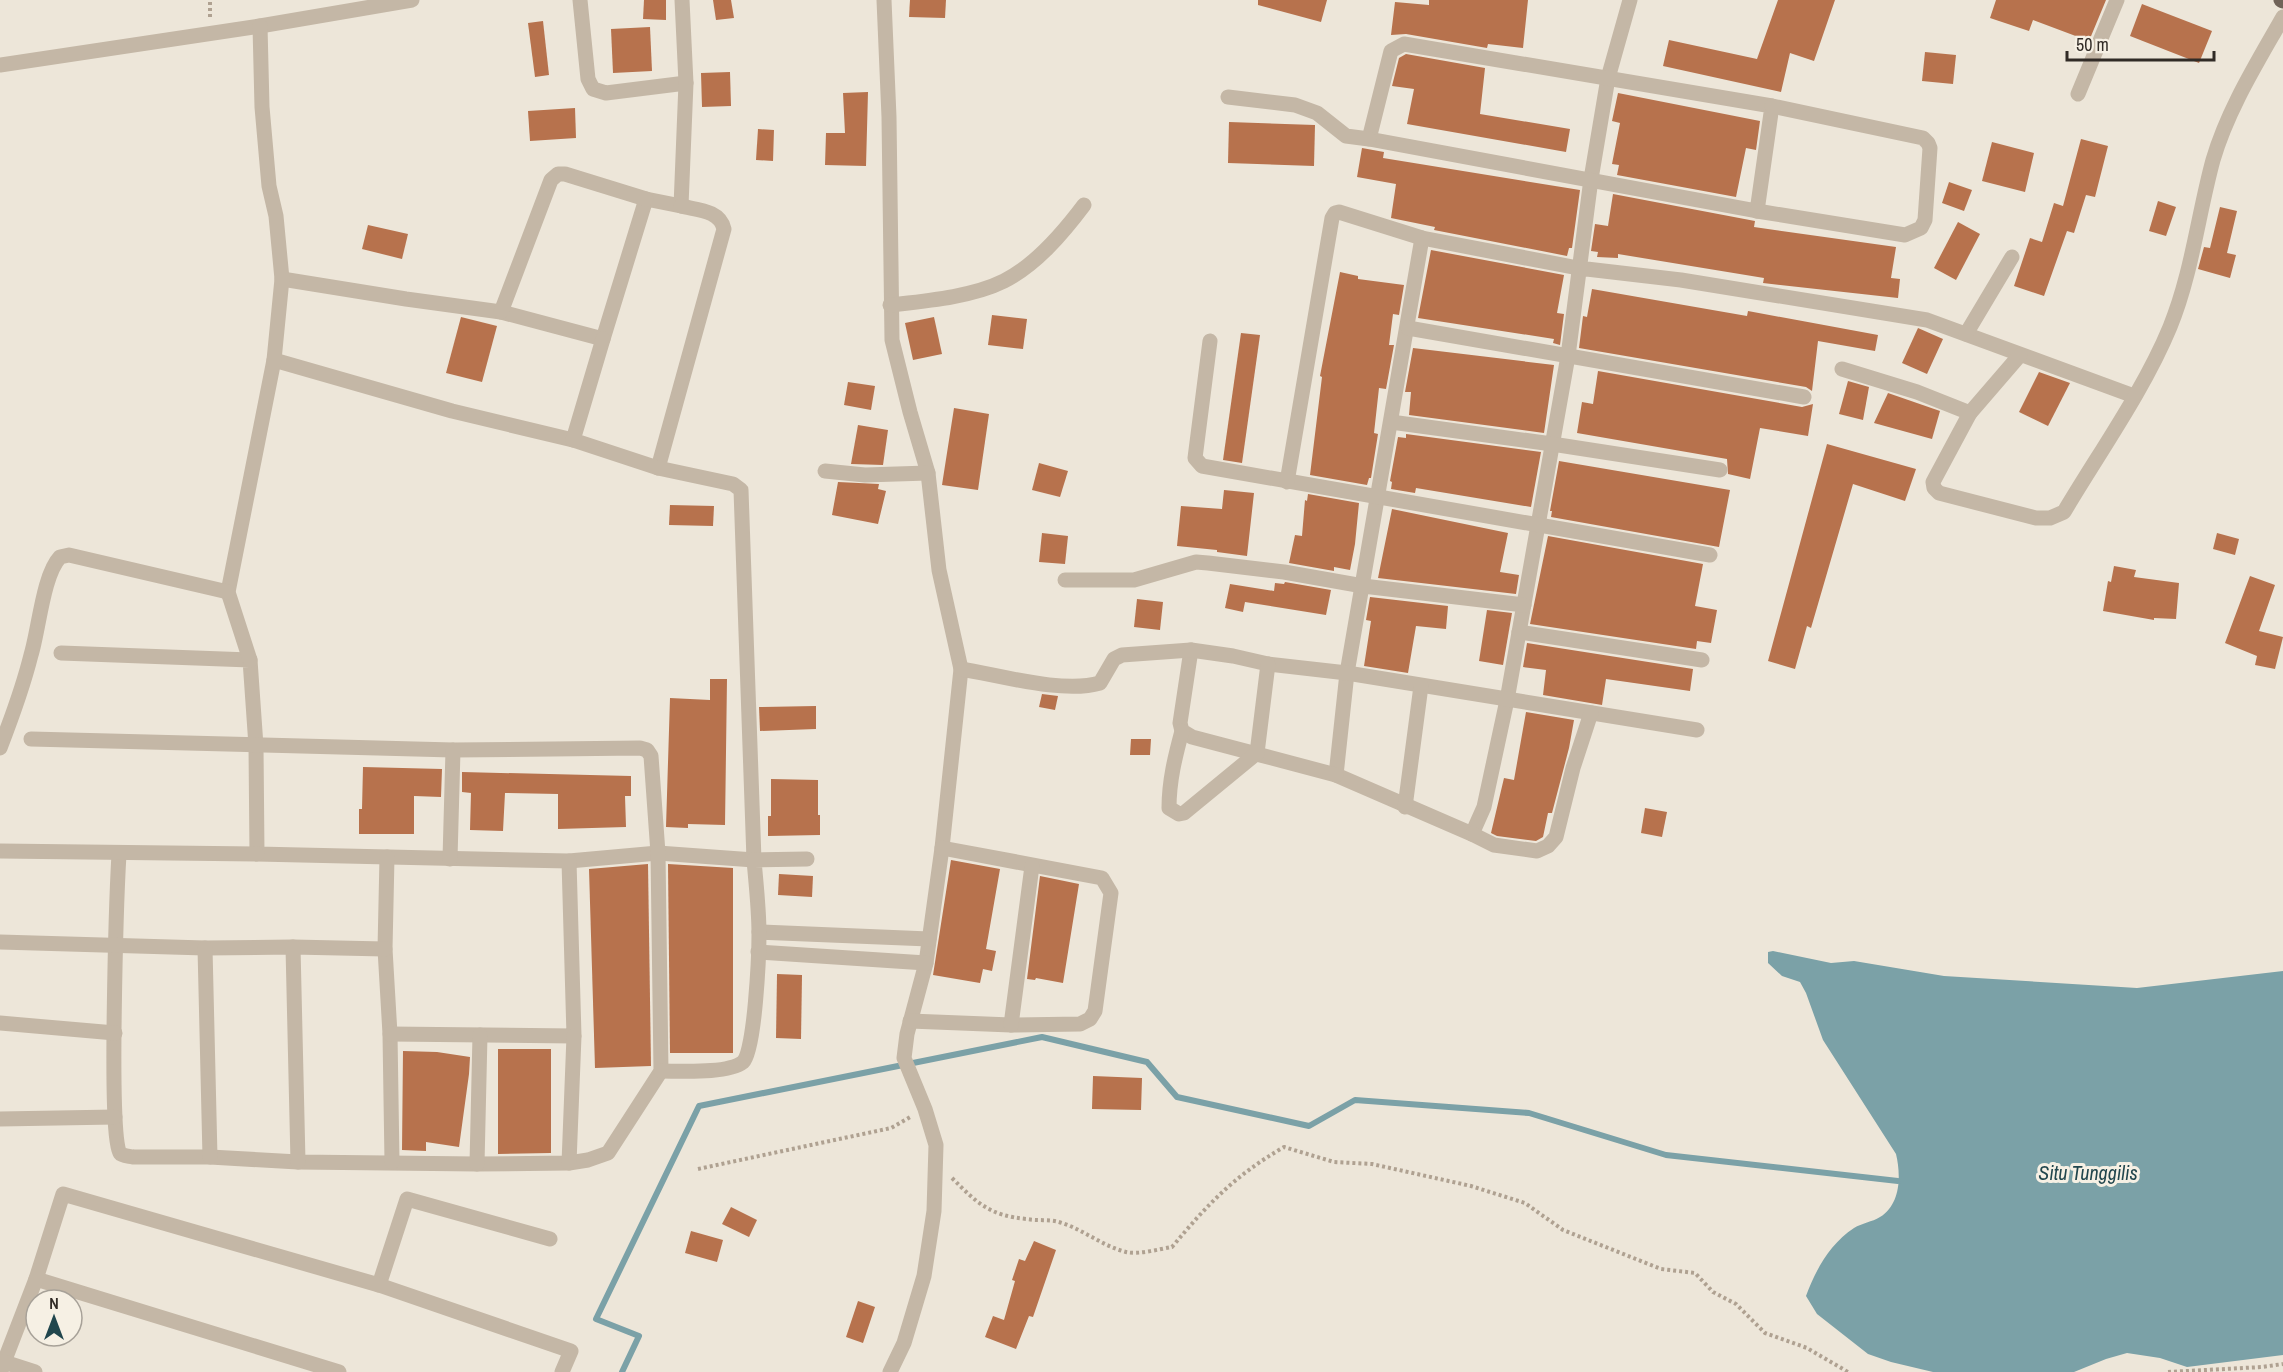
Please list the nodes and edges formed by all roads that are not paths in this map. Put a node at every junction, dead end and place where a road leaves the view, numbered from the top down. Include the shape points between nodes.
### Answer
1 (411, 0) edge
2 (580, 0) edge
3 (682, 0) edge
4 (884, 0) edge
5 (1629, 0) edge
6 (2116, 0) edge
7 (2283, 17) edge
8 (260, 26) junction
9 (0, 65) edge
10 (1608, 78) junction
11 (686, 83) junction
12 (2078, 94) dead end
13 (1228, 97) dead end
14 (1772, 106) junction
15 (1369, 139) junction
16 (1591, 179) junction
17 (646, 199) junction
18 (1084, 205) dead end
19 (681, 206) junction
20 (1757, 211) junction
21 (1422, 238) junction
22 (2012, 257) dead end
23 (1578, 268) junction
24 (282, 279) junction
25 (890, 305) junction
26 (501, 312) junction
27 (1408, 328) junction
28 (1966, 334) junction
29 (603, 339) junction
30 (1210, 341) dead end
31 (2020, 355) junction
32 (1568, 356) junction
33 (274, 360) junction
34 (1842, 369) dead end
35 (2134, 396) junction
36 (1804, 397) dead end
37 (1970, 413) junction
38 (1391, 422) junction
39 (573, 440) junction
40 (1552, 444) junction
41 (658, 468) junction
42 (1720, 470) dead end
43 (825, 471) dead end
44 (928, 473) junction
45 (1287, 482) junction
46 (1378, 497) junction
47 (1538, 525) junction
48 (1710, 555) dead end
49 (1065, 580) dead end
50 (1363, 586) junction
51 (228, 592) junction
52 (1524, 605) junction
53 (1519, 632) junction
54 (1191, 650) junction
55 (61, 653) dead end
56 (250, 660) junction
57 (1702, 660) dead end
58 (1268, 664) junction
59 (961, 669) junction
60 (1347, 673) junction
61 (1421, 686) junction
62 (1507, 700) junction
63 (1591, 713) junction
64 (1697, 730) dead end
65 (1182, 731) junction
66 (31, 739) dead end
67 (256, 746) junction
68 (0, 748) edge
69 (453, 750) junction
70 (1257, 753) junction
71 (1336, 775) junction
72 (1405, 807) junction
73 (1472, 834) junction
74 (942, 848) junction
75 (0, 851) edge
76 (658, 853) junction
77 (119, 854) junction
78 (257, 854) junction
79 (387, 857) junction
80 (450, 859) junction
81 (807, 859) dead end
82 (754, 860) junction
83 (569, 861) junction
84 (1032, 866) junction
85 (759, 932) junction
86 (930, 939) junction
87 (0, 942) edge
88 (114, 944) junction
89 (293, 947) junction
90 (205, 948) junction
91 (385, 949) junction
92 (758, 952) junction
93 (926, 963) junction
94 (910, 1021) junction
95 (0, 1023) edge
96 (1011, 1025) junction
97 (115, 1034) junction
98 (390, 1034) junction
99 (480, 1035) junction
100 (574, 1036) junction
101 (661, 1071) junction
102 (115, 1117) junction
103 (0, 1119) edge
104 (210, 1157) junction
105 (298, 1162) junction
106 (392, 1162) junction
107 (569, 1163) junction
108 (477, 1164) junction
109 (550, 1239) dead end
110 (36, 1279) junction
111 (379, 1285) junction
112 (2, 1367) edge
113 (35, 1372) edge
114 (339, 1372) edge
115 (562, 1372) edge
116 (890, 1372) edge

1 - 8 street
2 - 11 street via 588,79 593,89 606,93
3 - 11 street
4 - 25 street
5 - 10 street
6 - 12 street
7 - 35 street via 2225,127 2213,159 2195,243 2171,325
8 - 9 street
8 - 24 street via 262,108
10 - 14 street
10 - 15 street via 1404,44 1391,51
10 - 16 street
11 - 19 street
13 - 15 street via 1294,105 1317,113 1346,136
14 - 20 street
14 - 20 street via 1923,138 1930,148 1925,220 1921,228 1905,235
15 - 16 street
16 - 20 street
16 - 23 street
17 - 19 street
17 - 26 street via 558,174 551,180
17 - 29 street
18 - 25 street via 1053,242 1003,282 936,300
19 - 41 street via 715,214 724,229
21 - 23 street
21 - 27 street
21 - 45 street via 1339,212 1332,218
22 - 28 street
23 - 28 street via 1681,280 1927,320
23 - 32 street
24 - 26 street
24 - 33 street
25 - 44 street via 892,340
26 - 29 street
27 - 32 street
27 - 38 street
28 - 31 street
29 - 39 street
30 - 45 street via 1195,458 1202,466
31 - 35 street
31 - 37 street
32 - 36 street
32 - 40 street
33 - 39 street via 452,411
33 - 51 street
34 - 37 street
35 - 37 street via 2064,512 2050,518 2036,518 1939,493 1934,488 1933,482
38 - 40 street
38 - 46 street
39 - 41 street
40 - 42 street
40 - 47 street
41 - 82 street via 733,484 741,490
43 - 44 street via 865,475
44 - 59 street via 939,570
45 - 46 street
46 - 47 street
46 - 50 street
47 - 48 street
47 - 52 street
49 - 50 street via 1134,580 1196,562
50 - 52 street
50 - 60 street
51 - 56 street
51 - 68 street via 69,555 60,557 51,570 29,663
52 - 53 street
53 - 57 street
53 - 62 street
54 - 58 street
54 - 59 street via 1122,655 1114,659 1100,682 1091,685 1048,684
54 - 65 street
55 - 56 street
56 - 67 street
58 - 60 street
58 - 70 street
59 - 74 street
60 - 61 street
60 - 71 street
61 - 62 street
61 - 72 street
62 - 63 street
62 - 73 street via 1484,807
63 - 64 street
63 - 73 street via 1556,837 1548,846 1537,851 1494,845
65 - 70 street
65 - 70 street via 1169,802 1169,808 1179,814
66 - 67 street
67 - 69 street
67 - 78 street
69 - 76 street via 647,750 651,756
69 - 80 street
70 - 71 street
71 - 72 street
72 - 73 street
74 - 84 street
74 - 86 street
75 - 77 street
76 - 82 street
76 - 83 street
76 - 101 street
77 - 78 street
77 - 88 street
78 - 79 street
79 - 80 street
79 - 91 street
80 - 83 street
81 - 82 street
82 - 85 street
83 - 100 street
84 - 96 street
84 - 96 street via 1102,878 1111,893 1095,1011 1090,1019 1080,1024
85 - 86 street
85 - 92 street
86 - 93 street
87 - 88 street
88 - 90 street
88 - 97 street
89 - 90 street
89 - 91 street
89 - 105 street
90 - 104 street
91 - 98 street
92 - 93 street
92 - 101 street via 752,1039 743,1061 729,1069
93 - 94 street
94 - 96 street
94 - 116 street via 904,1058 936,1145 934,1211 924,1276 904,1343
95 - 97 street
97 - 102 street
98 - 99 street
98 - 106 street
99 - 100 street
99 - 108 street
100 - 107 street
101 - 107 street via 608,1153
102 - 103 street
102 - 104 street via 118,1149 123,1154
104 - 105 street
105 - 106 street
106 - 108 street
107 - 108 street
109 - 111 street via 407,1199
110 - 111 street via 63,1194
110 - 112 street
110 - 114 street
111 - 115 street via 571,1351
112 - 113 street

